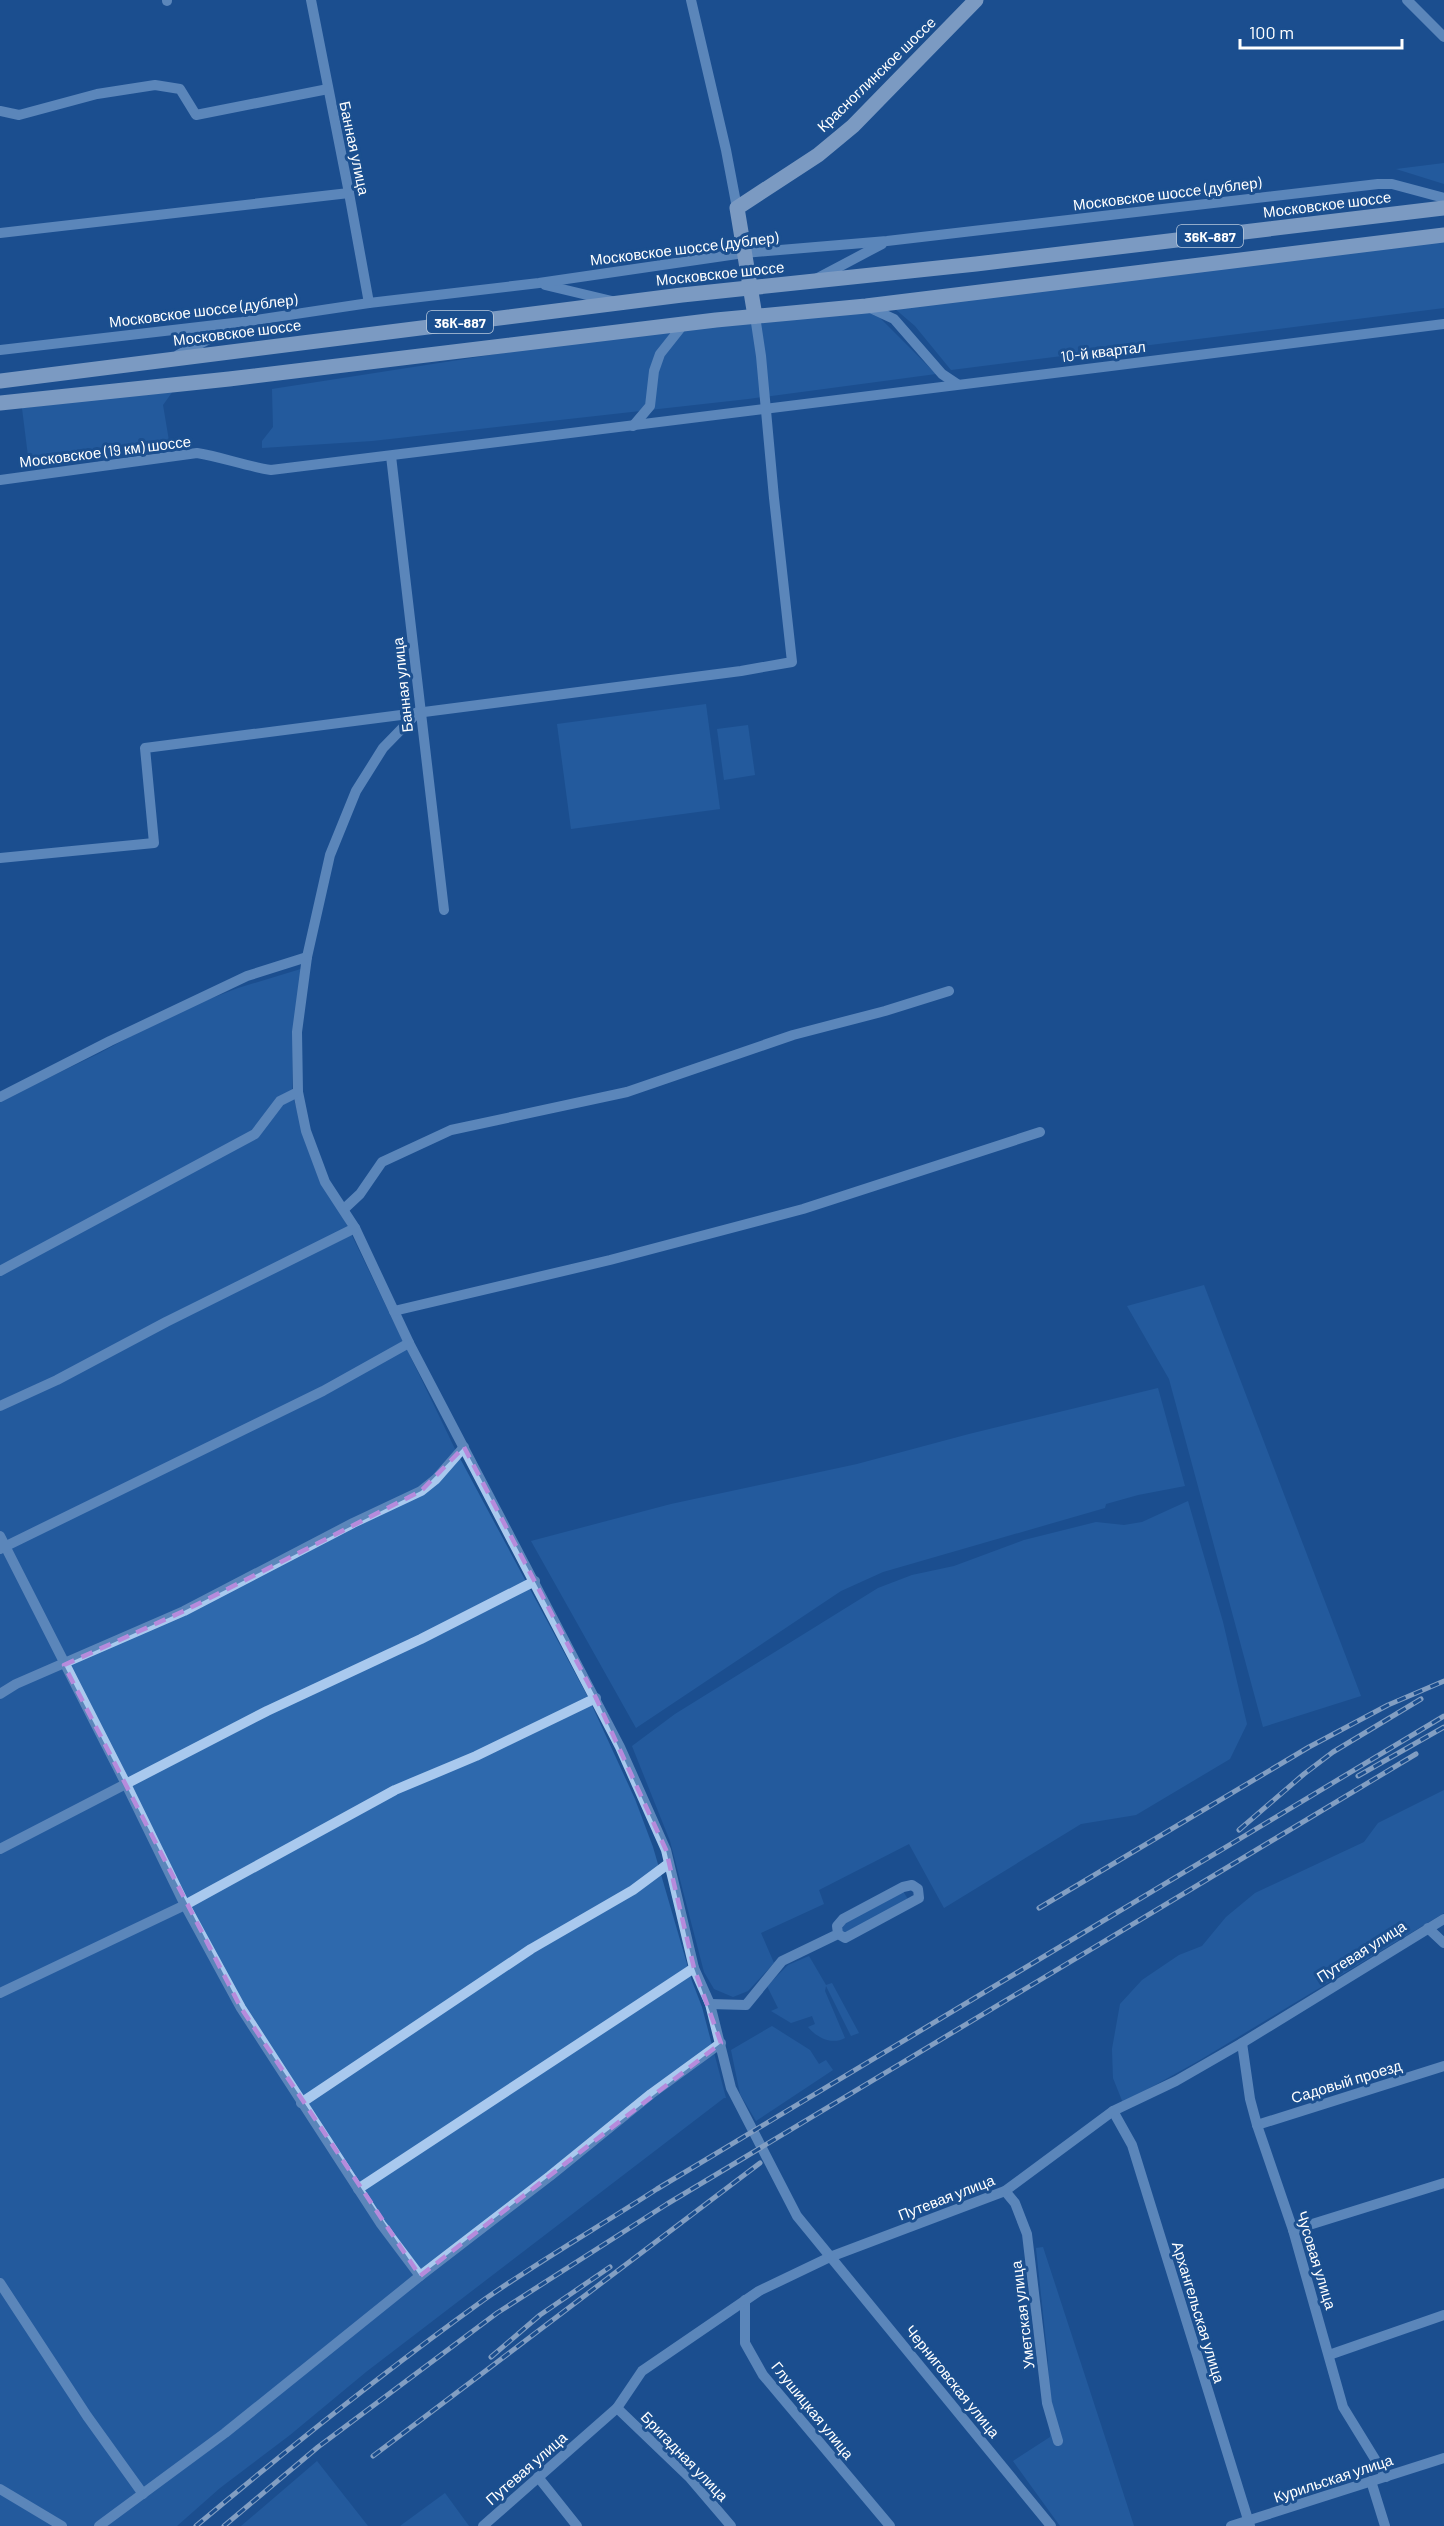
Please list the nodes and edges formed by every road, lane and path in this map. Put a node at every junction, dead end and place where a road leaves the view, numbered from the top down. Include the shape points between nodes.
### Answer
1 (311, 0) edge
2 (691, 0) edge
3 (976, 0) edge
4 (1407, 0) edge
5 (1444, 37) edge
6 (328, 89) junction
7 (0, 111) edge
8 (350, 193) junction
9 (1444, 198) edge
10 (737, 207) junction
11 (1444, 208) edge
12 (0, 233) edge
13 (1444, 235) edge
14 (887, 241) junction
15 (744, 253) junction
16 (813, 280) junction
17 (539, 283) junction
18 (750, 288) junction
19 (369, 303) junction
20 (616, 303) junction
21 (866, 306) junction
22 (755, 316) junction
23 (242, 322) junction
24 (1444, 324) edge
25 (684, 325) junction
26 (0, 350) edge
27 (171, 359) junction
28 (0, 381) edge
29 (957, 384) junction
30 (0, 403) edge
31 (766, 411) junction
32 (633, 426) junction
33 (391, 456) junction
34 (0, 480) edge
35 (419, 711) junction
36 (0, 858) edge
37 (444, 910) dead end
38 (307, 957) junction
39 (949, 991) dead end
40 (298, 1092) junction
41 (0, 1097) edge
42 (1040, 1131) dead end
43 (344, 1209) junction
44 (355, 1228) junction
45 (0, 1271) edge
46 (394, 1311) junction
47 (409, 1343) junction
48 (0, 1406) edge
49 (464, 1447) junction
50 (2, 1544) edge
51 (535, 1581) junction
52 (64, 1665) junction
53 (0, 1694) edge
54 (596, 1698) junction
55 (126, 1784) junction
56 (0, 1849) edge
57 (668, 1864) junction
58 (185, 1905) junction
59 (1444, 1919) edge
60 (1428, 1928) junction
61 (838, 1934) junction
62 (1444, 1943) edge
63 (694, 1968) junction
64 (0, 1993) edge
65 (710, 2004) junction
66 (721, 2043) junction
67 (1242, 2043) junction
68 (1444, 2066) edge
69 (302, 2103) junction
70 (1113, 2111) junction
71 (1257, 2125) junction
72 (1444, 2183) edge
73 (358, 2189) junction
74 (1005, 2191) junction
75 (1293, 2230) junction
76 (830, 2257) junction
77 (420, 2276) junction
78 (0, 2283) edge
79 (745, 2300) junction
80 (1444, 2314) edge
81 (1329, 2355) junction
82 (617, 2408) junction
83 (1058, 2441) dead end
84 (1444, 2458) edge
85 (1386, 2476) junction
86 (538, 2477) junction
87 (1371, 2481) junction
88 (0, 2489) edge
89 (143, 2494) junction
90 (1249, 2523) edge
91 (62, 2526) edge
92 (99, 2526) edge
93 (483, 2526) edge
94 (577, 2526) edge
95 (731, 2526) edge
96 (890, 2526) edge
97 (1051, 2526) edge
98 (1231, 2526) edge
99 (1386, 2526) edge

1 - 6 street, Банная улица
2 - 10 street
3 - 10 main road, Красноглинское шоссе via 853,126 818,155
4 - 5 street
6 - 7 street via 196,115 180,89 155,85 98,94 19,115
6 - 8 street, Банная улица
8 - 12 street
8 - 19 street, Банная улица
9 - 14 street, Московское шоссе (дублер) via 1378,184
10 - 15 main road
11 - 16 main road, Московское шоссе / 36К-887
13 - 21 main road, 36К-887
14 - 15 street, Московское шоссе (дублер)
14 - 16 street
15 - 17 street, Московское шоссе (дублер)
15 - 18 main road
16 - 18 main road, Московское шоссе / 36К-887
17 - 19 street, Московское шоссе (дублер)
17 - 20 street
18 - 20 main road, Московское шоссе / 36К-887
18 - 22 main road
19 - 23 street, Московское шоссе (дублер)
20 - 27 main road, Московское шоссе / 36К-887
21 - 22 main road, 36К-887
21 - 29 street via 894,319 942,374
22 - 25 main road, 36К-887
22 - 31 street
23 - 26 street, Московское шоссе (дублер)
23 - 27 street
24 - 29 street, 10-й квартал
25 - 30 main road, 36К-887
25 - 32 street via 660,354 650,406
27 - 28 main road, Московское шоссе / 36К-887
29 - 31 street, 10-й квартал
31 - 32 street, 10-й квартал
31 - 35 street via 792,662
32 - 33 street, Московское (19 км) шоссе
33 - 34 street, Московское (19 км) шоссе via 271,470 197,453
33 - 35 street, Банная улица
35 - 36 street via 145,748 154,843
35 - 37 street, Банная улица
35 - 38 street, Черниговская улица via 384,748 356,791 330,855
38 - 40 street, Черниговская улица via 297,1032
38 - 41 street via 247,976
39 - 43 street via 793,1035 627,1092 451,1130 382,1162 360,1194
40 - 43 street, Черниговская улица via 306,1131 325,1182
40 - 45 street via 280,1101 255,1134
42 - 46 street via 803,1209
43 - 44 street, Черниговская улица
44 - 46 street, Черниговская улица
44 - 48 street
46 - 47 street, Черниговская улица
47 - 49 street, Черниговская улица
47 - 50 street via 323,1391
49 - 51 street, Черниговская улица
49 - 52 street via 421,1491 184,1611
50 - 52 street
51 - 54 street, Черниговская улица
51 - 55 street
52 - 53 street
52 - 55 street
54 - 57 street, Черниговская улица via 666,1850
54 - 58 street via 395,1790
55 - 56 street
55 - 58 street
57 - 63 street, Черниговская улица
57 - 69 street via 633,1890 531,1949
58 - 64 street
58 - 69 street via 241,2008
59 - 60 street, Путевая улица
60 - 62 street
60 - 67 street, Путевая улица
61 - 61 street via 845,1938 909,1905 919,1898 918,1889 912,1885 903,1887 843,1918 837,1926
61 - 65 street via 782,1961 746,2005
63 - 65 street, Черниговская улица
63 - 73 street
65 - 66 street, Черниговская улица
66 - 76 street, Черниговская улица via 731,2088 797,2216
66 - 77 street
67 - 70 street, Путевая улица
67 - 71 street, Чусовая улица
68 - 71 street, Садовый проезд
69 - 73 street
70 - 74 street, Путевая улица
70 - 90 street, Архангельская улица via 1132,2145
71 - 75 street, Чусовая улица
72 - 75 street
73 - 77 street
74 - 76 street, Путевая улица
74 - 83 street, Уметская улица via 1027,2234 1047,2398
75 - 81 street, Чусовая улица
76 - 79 street, Путевая улица
76 - 97 street, Черниговская улица
77 - 89 street
78 - 89 street
79 - 82 street, Путевая улица via 642,2372
79 - 96 street, Глушицкая улица via 745,2343 762,2375
80 - 81 street
81 - 85 street, Чусовая улица via 1343,2407
82 - 86 street, Путевая улица
82 - 95 street, Бригадная улица via 690,2478
84 - 85 street, Курильская улица
85 - 87 street, Курильская улица
86 - 93 street, Путевая улица
86 - 94 street
87 - 90 street, Курильская улица
87 - 99 street
88 - 91 street
89 - 92 street
90 - 98 street, Курильская улица

